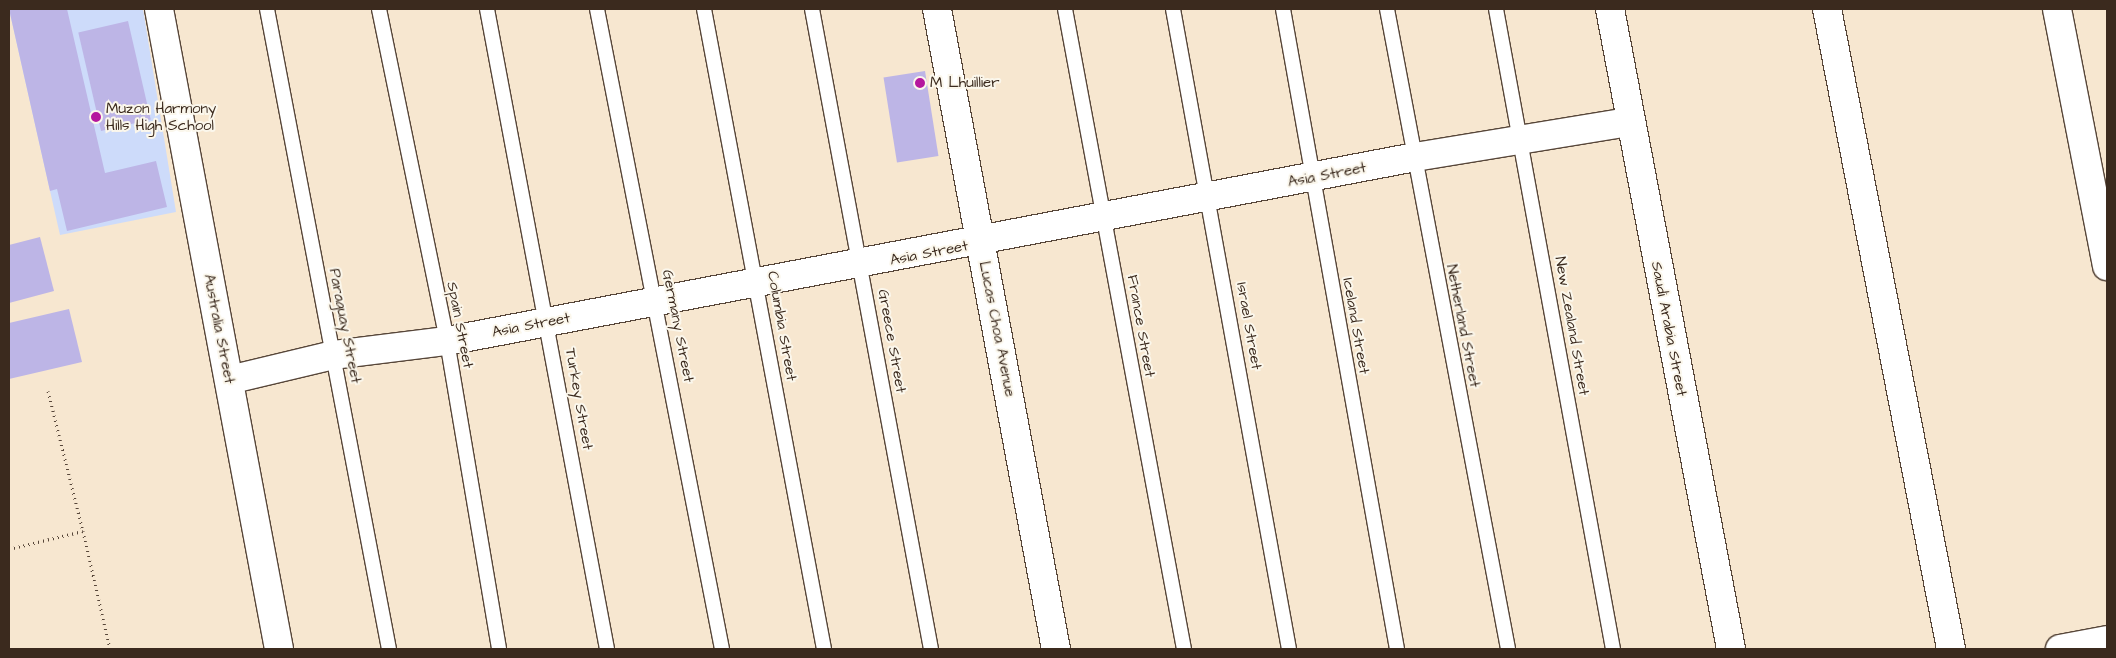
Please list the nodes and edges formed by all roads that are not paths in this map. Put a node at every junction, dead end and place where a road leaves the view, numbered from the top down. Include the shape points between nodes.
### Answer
1 (159, 9) edge
2 (267, 9) edge
3 (379, 9) edge
4 (487, 9) edge
5 (597, 9) edge
6 (704, 9) edge
7 (812, 9) edge
8 (937, 9) edge
9 (1065, 9) edge
10 (1173, 9) edge
11 (1283, 9) edge
12 (1387, 9) edge
13 (1496, 9) edge
14 (1610, 9) edge
15 (1827, 9) edge
16 (2057, 9) edge
17 (1629, 122) junction
18 (1523, 142) junction
19 (1415, 157) junction
20 (1312, 178) junction
21 (1210, 198) junction
22 (1105, 218) junction
23 (980, 243) junction
24 (862, 266) junction
25 (2107, 266) edge
26 (758, 283) junction
27 (656, 298) junction
28 (548, 322) junction
29 (447, 341) junction
30 (334, 355) junction
31 (229, 380) junction
32 (2107, 640) edge
33 (279, 649) edge
34 (389, 649) edge
35 (499, 649) edge
36 (607, 649) edge
37 (722, 649) edge
38 (824, 649) edge
39 (931, 649) edge
40 (1056, 649) edge
41 (1184, 649) edge
42 (1289, 649) edge
43 (1397, 649) edge
44 (1508, 649) edge
45 (1614, 649) edge
46 (1731, 649) edge
47 (1951, 649) edge
48 (2060, 649) edge

1 - 31 street, Australia Street
2 - 30 lane, Paraguay Street
3 - 29 lane, Spain Street
4 - 28 lane, Turkey Street
5 - 27 lane, Germany Street
6 - 26 lane, Columbia Street
7 - 24 lane, Greece Street
8 - 23 street, Lucas Choa Avenue
9 - 22 lane, France Street
10 - 21 lane, Israel Street
11 - 20 lane, Iceland Street
12 - 19 lane, Netherland Street
13 - 18 lane, New Zealand Street
14 - 17 street, Saudi Arabia Street
15 - 47 street
16 - 25 street
17 - 18 street, Asia Street
17 - 46 street, Saudi Arabia Street
18 - 19 street, Asia Street
18 - 45 lane, New Zealand Street
19 - 20 street, Asia Street
19 - 44 lane, Netherland Street
20 - 21 street, Asia Street
20 - 43 lane, Iceland Street
21 - 22 street, Asia Street
21 - 42 lane, Israel Street
22 - 23 street, Asia Street
22 - 41 lane, France Street
23 - 24 street, Asia Street
23 - 40 street, Lucas Choa Avenue
24 - 26 street, Asia Street
24 - 39 lane, Greece Street
26 - 27 street, Asia Street
26 - 38 lane, Columbia Street
27 - 28 street, Asia Street
27 - 37 lane, Germany Street
28 - 29 street, Asia Street
28 - 36 lane, Turkey Street
29 - 30 street, Asia Street
29 - 35 lane, Spain Street
30 - 31 street, Asia Street
30 - 34 lane, Paraguay Street
31 - 33 street, Australia Street
32 - 48 street

